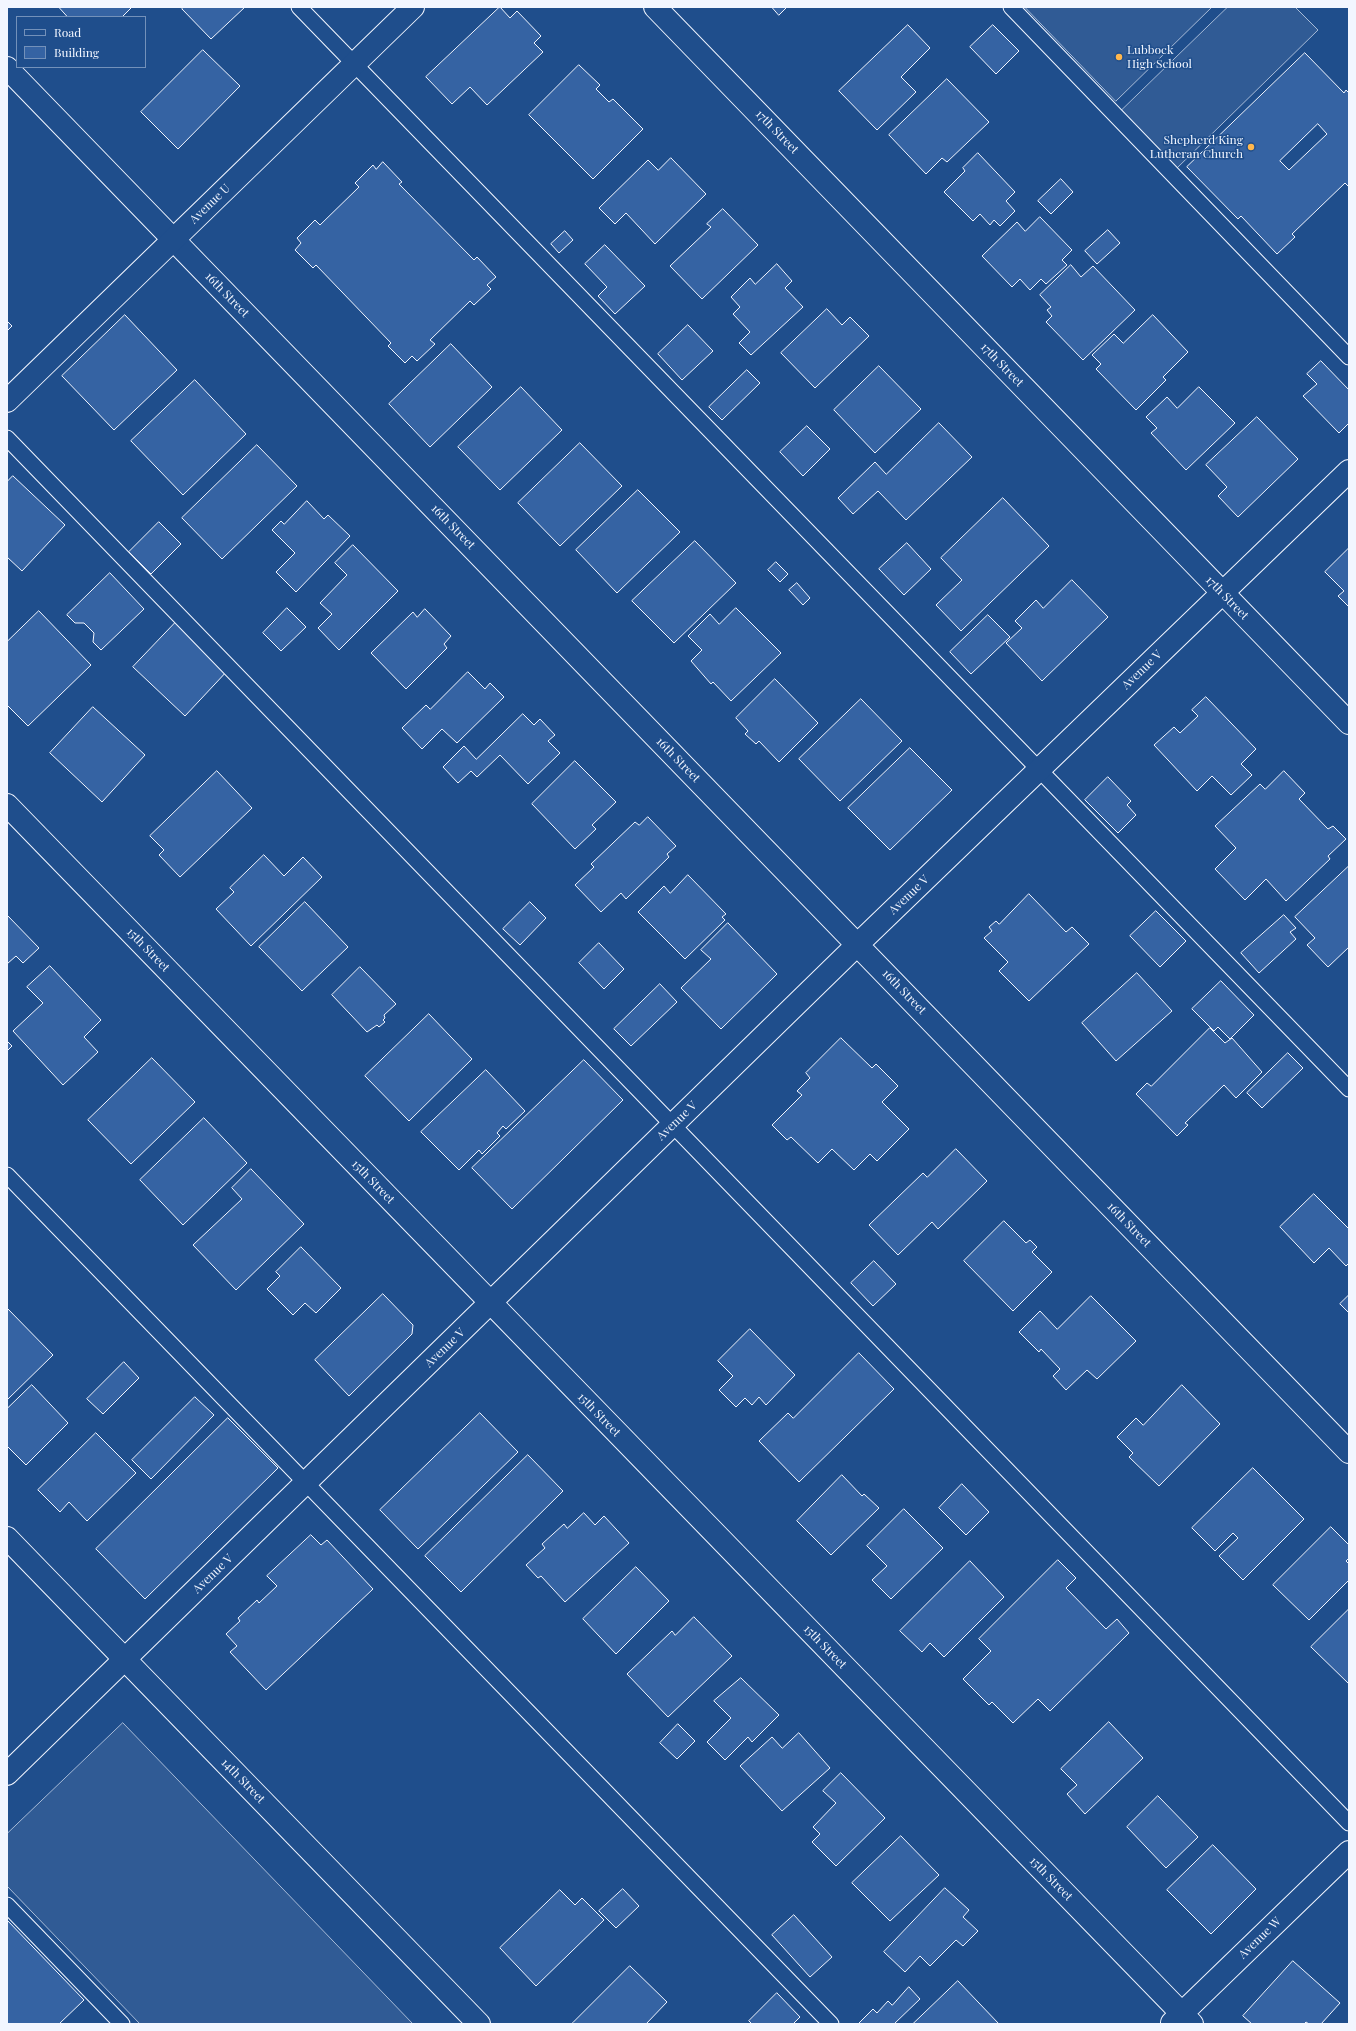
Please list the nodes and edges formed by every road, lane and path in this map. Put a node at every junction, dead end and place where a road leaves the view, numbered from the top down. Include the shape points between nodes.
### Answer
1 (299, 7) edge
2 (413, 7) edge
3 (655, 7) edge
4 (1011, 7) edge
5 (354, 64) junction
6 (7, 68) edge
7 (173, 240) junction
8 (1349, 357) edge
9 (7, 401) edge
10 (7, 438) edge
11 (1349, 471) edge
12 (1222, 592) junction
13 (1349, 723) edge
14 (1038, 770) junction
15 (7, 805) edge
16 (857, 945) junction
17 (1349, 1089) edge
18 (672, 1126) junction
19 (7, 1175) edge
20 (491, 1303) junction
21 (1349, 1452) edge
22 (306, 1484) junction
23 (7, 1538) edge
24 (125, 1660) junction
25 (7, 1774) edge
26 (1349, 1823) edge
27 (1349, 1852) edge
28 (7, 1905) edge
29 (1181, 2021) edge
30 (122, 2024) edge
31 (478, 2024) edge
32 (831, 2024) edge

1 - 5 lane
2 - 5 street, Avenue U
3 - 12 street, 17th Street
4 - 8 lane
5 - 7 street, Avenue U
5 - 14 lane
6 - 7 street, 16th Street
7 - 9 street, Avenue U
7 - 16 street, 16th Street
10 - 18 lane
11 - 12 street, Avenue V
12 - 13 street, 17th Street
12 - 14 street, Avenue V
14 - 16 street, Avenue V
14 - 17 lane
15 - 20 street, 15th Street
16 - 18 street, Avenue V
16 - 21 street, 16th Street
18 - 20 street, Avenue V
18 - 26 lane
19 - 22 lane
20 - 22 street, Avenue V
20 - 29 street, 15th Street
22 - 24 street, Avenue V
22 - 32 lane
23 - 24 street, 14th Street
24 - 25 street, Avenue V
24 - 31 street, 14th Street
27 - 29 street, Avenue W
28 - 30 lane

